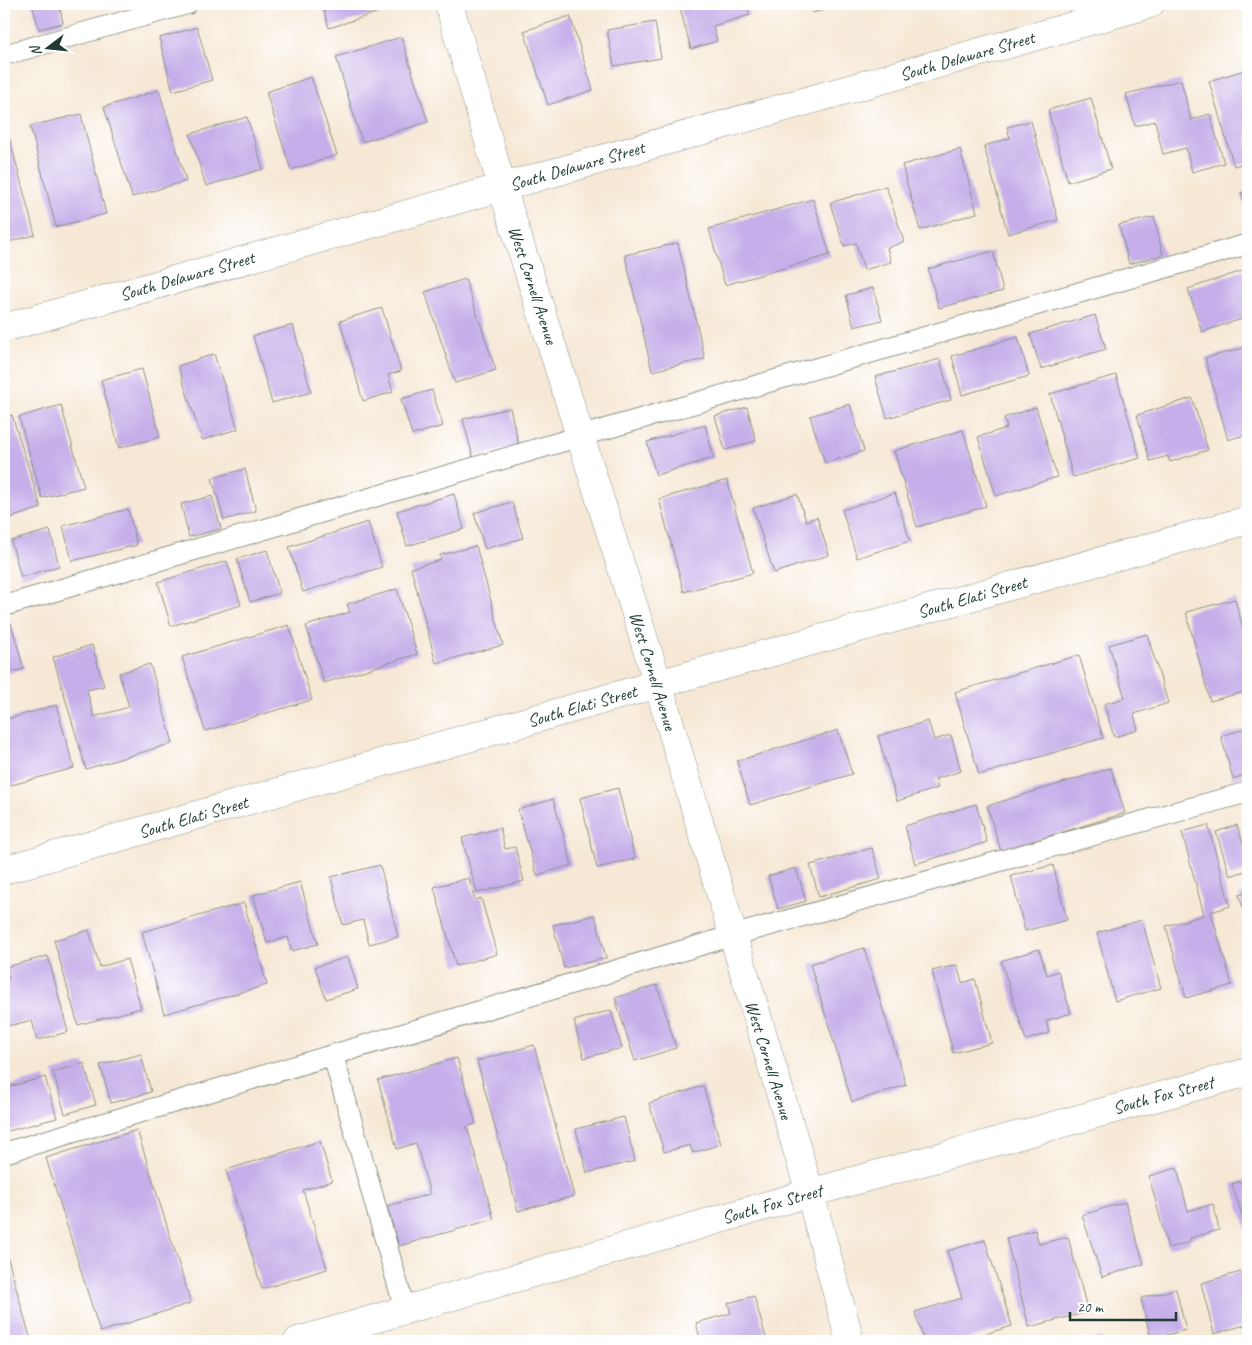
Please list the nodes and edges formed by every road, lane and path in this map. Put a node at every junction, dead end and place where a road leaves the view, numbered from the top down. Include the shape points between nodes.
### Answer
1 (187, 4) edge
2 (449, 4) edge
3 (1150, 4) edge
4 (4, 55) edge
5 (502, 187) junction
6 (1248, 244) edge
7 (4, 328) edge
8 (581, 436) junction
9 (1248, 520) edge
10 (4, 606) edge
11 (658, 684) junction
12 (1248, 792) edge
13 (4, 870) edge
14 (731, 936) junction
15 (333, 1055) junction
16 (1248, 1072) edge
17 (4, 1153) edge
18 (810, 1193) junction
19 (405, 1310) junction
20 (298, 1341) edge
21 (850, 1341) edge

1 - 4 lane
2 - 5 street, West Cornell Avenue
3 - 5 street, South Delaware Street
5 - 7 street, South Delaware Street
5 - 8 street, West Cornell Avenue
6 - 8 lane
8 - 10 lane
8 - 11 street, West Cornell Avenue
9 - 11 street, South Elati Street
11 - 13 street, South Elati Street
11 - 14 street, West Cornell Avenue
12 - 14 lane
14 - 15 lane
14 - 18 street, West Cornell Avenue
15 - 17 lane
15 - 19 lane
16 - 18 street, South Fox Street
18 - 19 street, South Fox Street
18 - 21 street, West Cornell Avenue
19 - 20 street, South Fox Street

